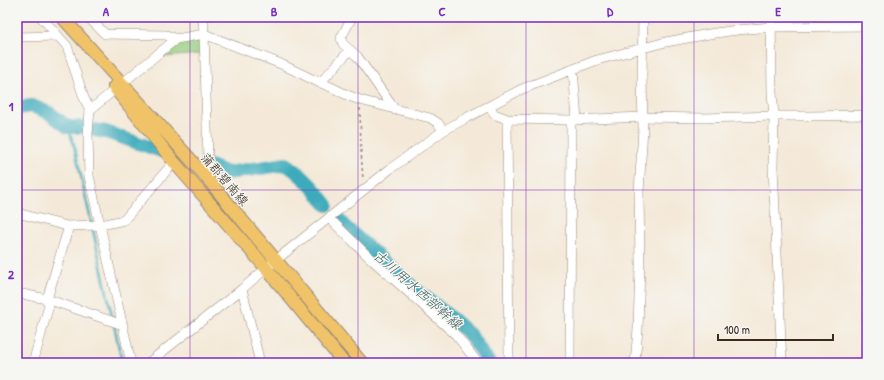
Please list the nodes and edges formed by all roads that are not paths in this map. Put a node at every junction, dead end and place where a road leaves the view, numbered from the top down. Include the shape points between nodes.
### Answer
1 (41, 17) edge
2 (56, 17) edge
3 (62, 17) edge
4 (88, 17) edge
5 (203, 17) edge
6 (352, 17) edge
7 (642, 17) edge
8 (771, 17) edge
9 (867, 26) edge
10 (771, 28) junction
11 (204, 34) junction
12 (17, 36) edge
13 (57, 36) junction
14 (176, 39) junction
15 (642, 48) junction
16 (350, 50) junction
17 (573, 69) junction
18 (320, 83) junction
19 (118, 86) junction
20 (490, 106) junction
21 (90, 110) junction
22 (396, 110) junction
23 (867, 114) edge
24 (774, 116) junction
25 (643, 117) junction
26 (507, 119) junction
27 (574, 120) junction
28 (443, 131) junction
29 (174, 162) junction
30 (201, 171) junction
31 (18, 216) edge
32 (329, 218) junction
33 (99, 225) junction
34 (69, 226) junction
35 (276, 260) junction
36 (266, 268) junction
37 (242, 289) junction
38 (17, 293) edge
39 (47, 299) junction
40 (121, 324) junction
41 (33, 363) edge
42 (131, 363) edge
43 (148, 363) edge
44 (260, 363) edge
45 (344, 363) edge
46 (362, 363) edge
47 (478, 363) edge
48 (509, 363) edge
49 (570, 363) edge
50 (635, 363) edge
51 (782, 363) edge

1 - 13 street
2 - 19 main road, 蒲郡碧南線
3 - 19 main road, 蒲郡碧南線 via 93,51
4 - 14 street via 105,34 166,34
5 - 11 street
6 - 16 street via 341,38
7 - 15 street
8 - 10 street
9 - 10 street
10 - 15 street via 709,34
10 - 24 street
11 - 14 street
11 - 18 street via 281,64
11 - 30 street via 208,158 204,170
12 - 13 street
13 - 21 street via 67,46
14 - 19 street
15 - 17 street
15 - 25 street
16 - 18 street
16 - 22 street
17 - 20 street via 522,89
17 - 27 street
18 - 22 street via 360,100
19 - 21 street
19 - 29 main road, 蒲郡碧南線
19 - 30 main road, 蒲郡碧南線
20 - 26 street via 494,114
20 - 28 street
21 - 33 street via 89,176
22 - 28 street via 430,118 438,123
23 - 24 street
24 - 25 street
24 - 51 street via 773,167
25 - 27 street
25 - 50 street
26 - 27 street
26 - 48 street
27 - 49 street
28 - 32 street
29 - 33 street via 124,220
29 - 36 main road, 蒲郡碧南線
30 - 35 main road, 蒲郡碧南線
31 - 34 street
32 - 35 street
32 - 47 street via 456,335
33 - 34 street
33 - 40 street
34 - 39 street
35 - 36 street
35 - 46 main road, 蒲郡碧南線
36 - 37 street
36 - 45 main road, 蒲郡碧南線
37 - 43 street
37 - 44 street
38 - 39 street
39 - 40 street
39 - 41 street via 49,305
40 - 42 street

